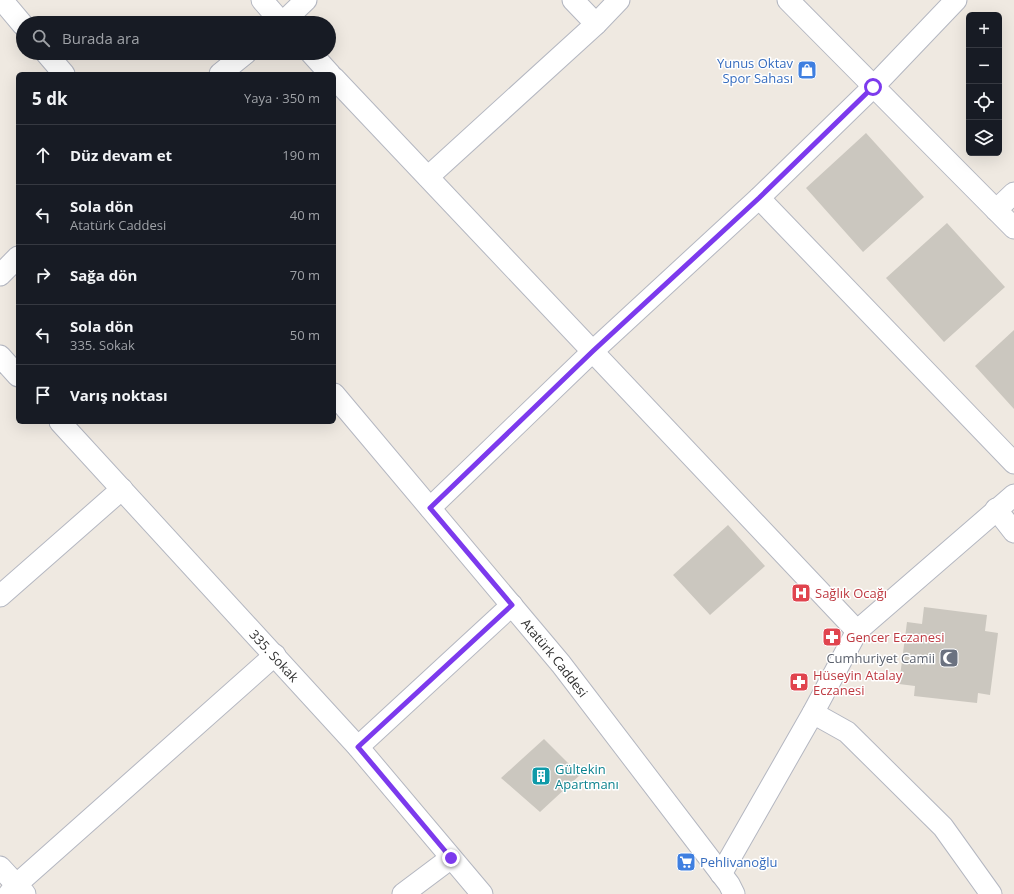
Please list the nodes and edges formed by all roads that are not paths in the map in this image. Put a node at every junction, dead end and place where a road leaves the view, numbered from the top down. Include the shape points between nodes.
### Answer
1 (2, 0) edge
2 (262, 0) edge
3 (306, 0) edge
4 (573, 0) edge
5 (619, 0) edge
6 (788, 0) edge
7 (956, 0) edge
8 (276, 16) edge
9 (289, 16) edge
10 (16, 17) edge
11 (596, 24) junction
12 (52, 60) edge
13 (237, 60) edge
14 (317, 60) edge
15 (62, 72) edge
16 (222, 72) edge
17 (328, 72) edge
18 (336, 80) edge
19 (873, 87) junction
20 (428, 177) junction
21 (1014, 193) edge
22 (759, 198) junction
23 (996, 210) junction
24 (1014, 228) edge
25 (16, 260) edge
26 (0, 275) edge
27 (593, 351) junction
28 (0, 356) edge
29 (16, 374) edge
30 (336, 396) edge
31 (62, 424) edge
32 (1014, 463) edge
33 (122, 489) junction
34 (1014, 495) edge
35 (430, 508) junction
36 (996, 510) junction
37 (1014, 532) edge
38 (0, 596) edge
39 (512, 605) junction
40 (857, 631) junction
41 (275, 656) junction
42 (813, 713) junction
43 (358, 747) junction
44 (451, 858) junction
45 (0, 867) edge
46 (721, 874) junction
47 (16, 891) edge
48 (403, 894) edge
49 (482, 894) edge
50 (734, 894) edge
51 (991, 894) edge

1 - 10 street
2 - 8 street
3 - 9 street
4 - 11 street
5 - 11 street
6 - 19 street
7 - 19 street
11 - 20 street
12 - 15 street
13 - 16 street
14 - 17 street
18 - 20 street
19 - 22 street
19 - 23 street
20 - 27 street
21 - 23 street
22 - 27 street
22 - 32 street
23 - 24 street
25 - 26 street
27 - 35 street
27 - 40 street
28 - 29 street
30 - 35 street, Atatürk Caddesi
31 - 33 street, 335. Sokak
33 - 38 street
33 - 41 street, 335. Sokak
34 - 36 street
35 - 39 street, Atatürk Caddesi
36 - 37 street
36 - 40 street
39 - 43 street
39 - 46 street, Atatürk Caddesi via 561,664
40 - 42 street
41 - 43 street, 335. Sokak
41 - 47 street
42 - 46 street
42 - 51 street via 847,732 943,827
43 - 44 street, 335. Sokak
44 - 48 street
44 - 49 street, 335. Sokak
45 - 47 street
46 - 50 street, Atatürk Caddesi

